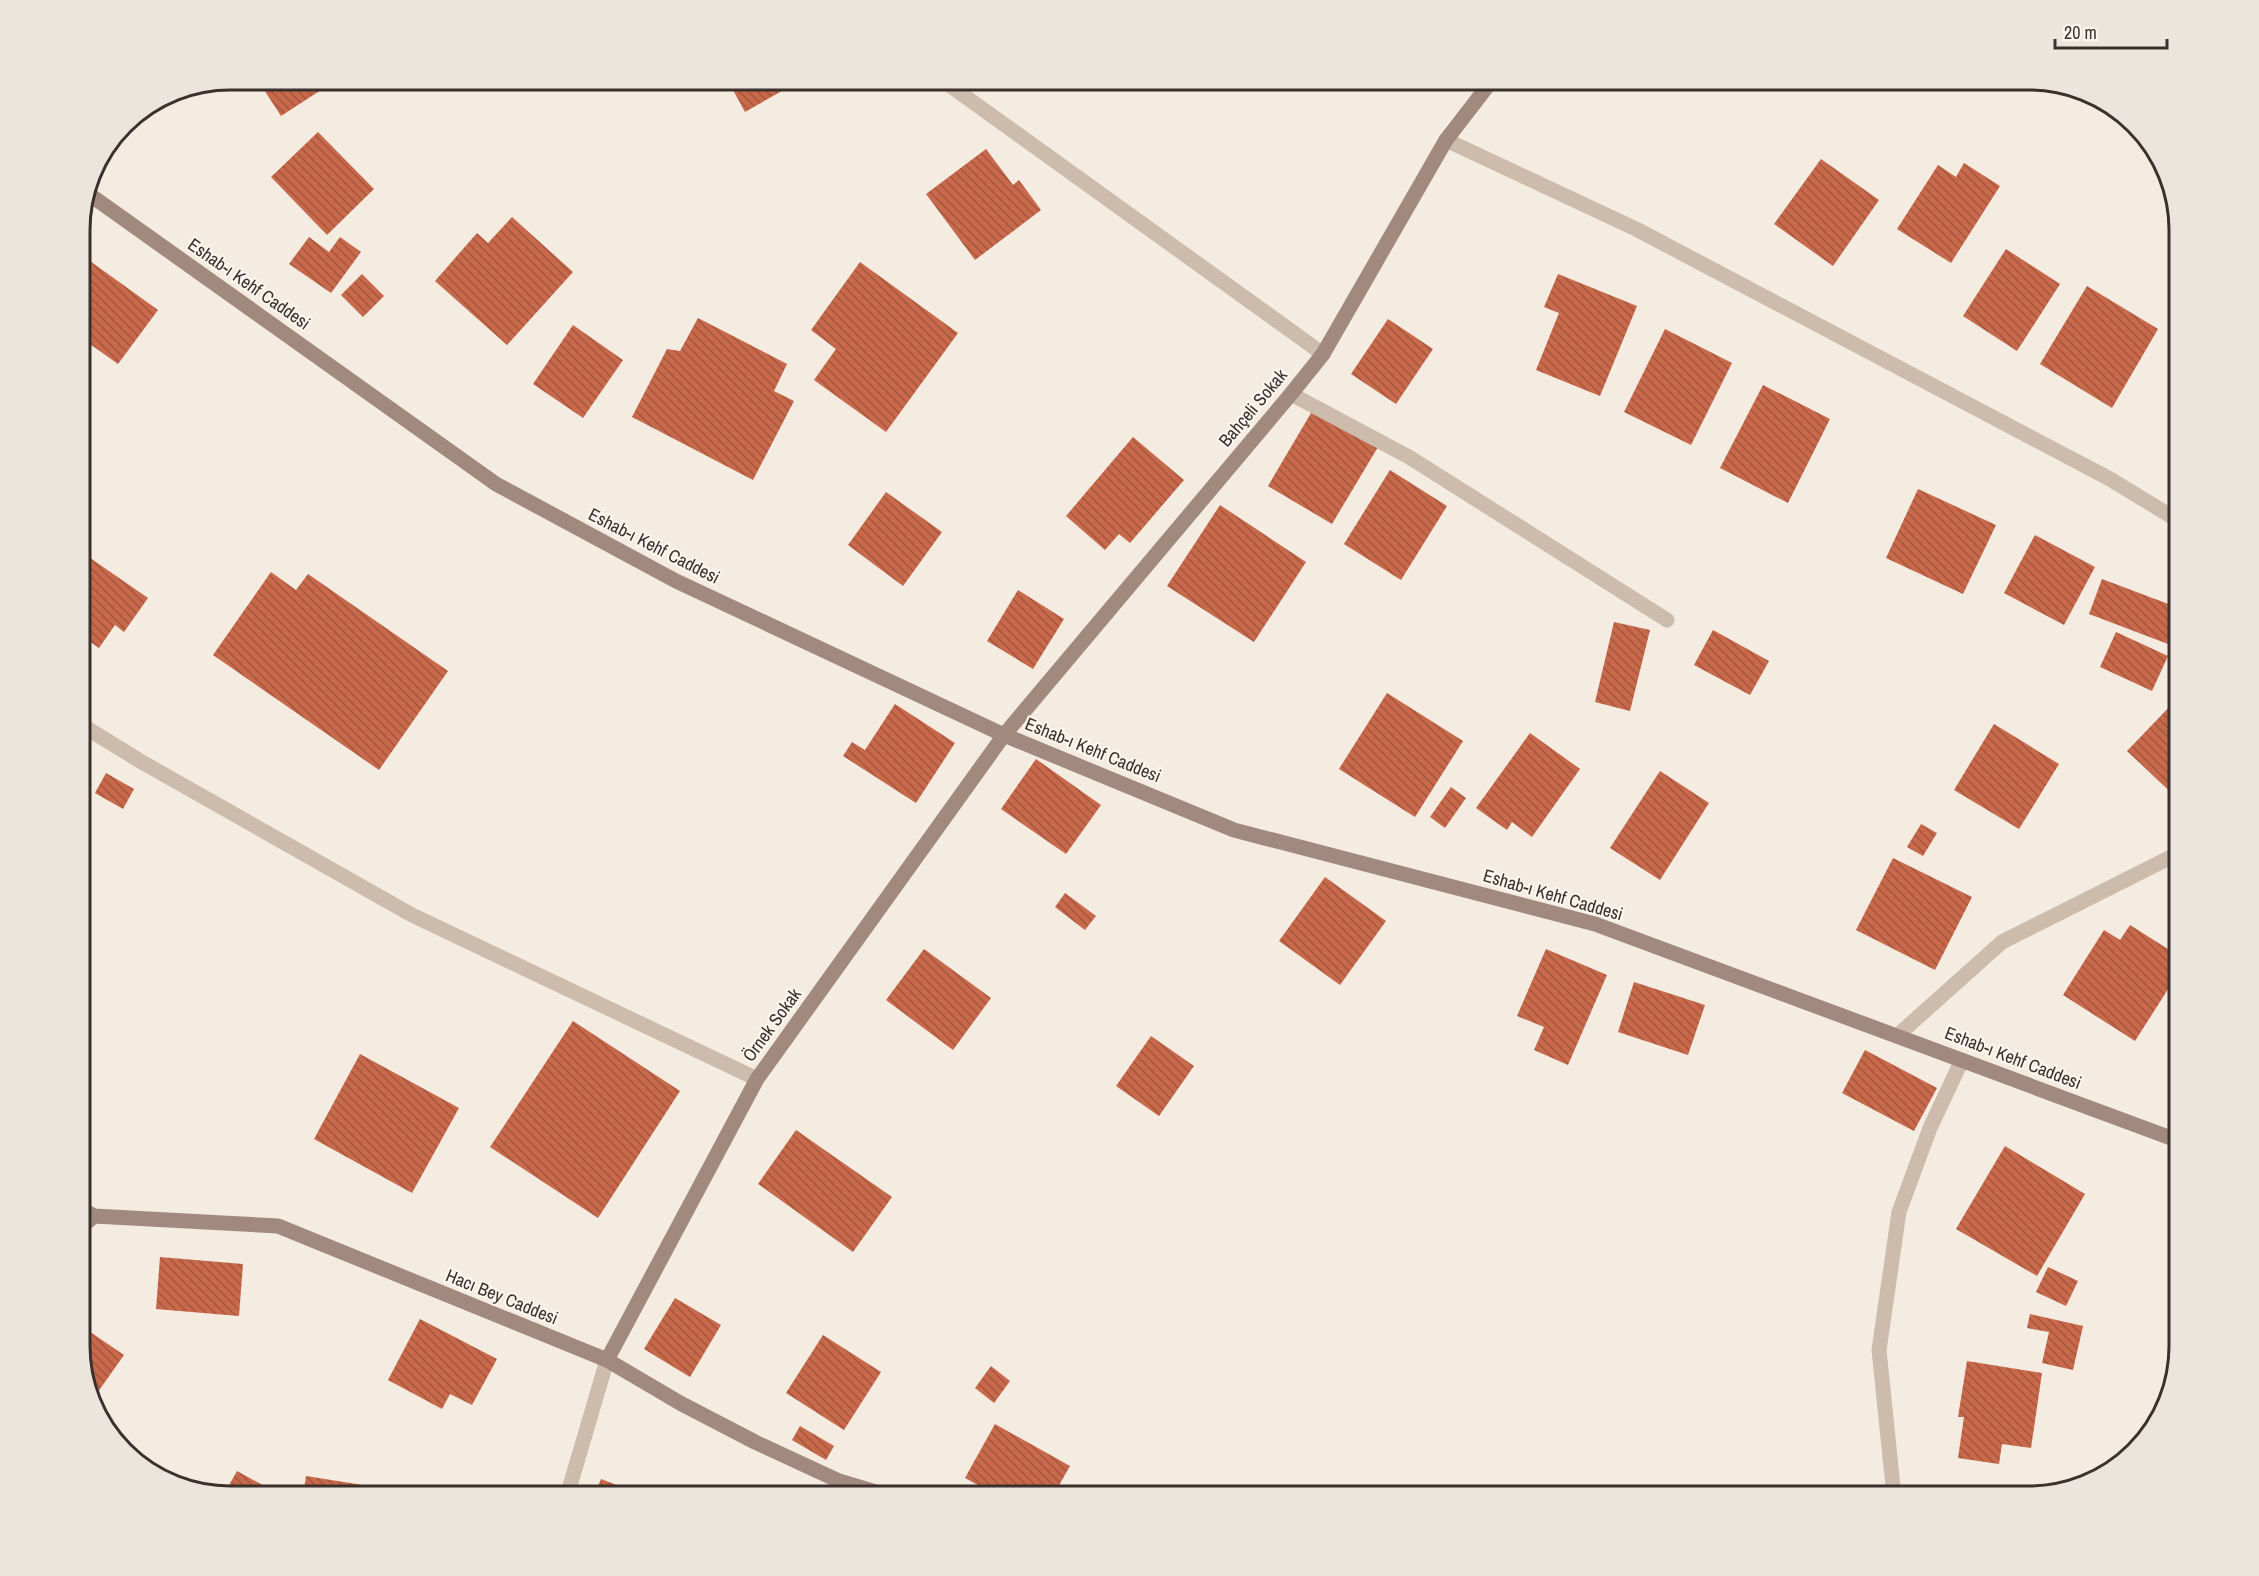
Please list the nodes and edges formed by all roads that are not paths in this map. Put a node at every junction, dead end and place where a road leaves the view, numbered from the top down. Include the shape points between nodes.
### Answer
1 (954, 90) edge
2 (1485, 90) edge
3 (1446, 140) junction
4 (94, 198) edge
5 (1323, 354) junction
6 (1291, 394) junction
7 (2169, 514) edge
8 (1667, 620) dead end
9 (90, 730) edge
10 (1004, 735) junction
11 (2169, 858) edge
12 (1898, 1035) junction
13 (1962, 1060) junction
14 (757, 1079) junction
15 (2169, 1137) edge
16 (90, 1214) edge
17 (94, 1216) junction
18 (90, 1219) edge
19 (607, 1360) junction
20 (570, 1486) edge
21 (855, 1486) edge
22 (1893, 1486) edge

1 - 5 street
2 - 3 street, Bahçeli Sokak
3 - 5 street, Bahçeli Sokak
3 - 7 street via 1636,229 2110,479
4 - 10 street, Eshab-ı Kehf Caddesi via 496,484 676,581
5 - 6 street, Bahçeli Sokak
6 - 8 street via 1409,457
6 - 10 street, Bahçeli Sokak
9 - 14 street via 412,915
10 - 12 street, Eshab-ı Kehf Caddesi via 1234,830 1595,924
10 - 14 street, Örnek Sokak
11 - 12 street via 2002,942
12 - 13 street, Eshab-ı Kehf Caddesi
13 - 15 street, Eshab-ı Kehf Caddesi
13 - 22 street via 1930,1128 1899,1212 1879,1350
14 - 19 street, Örnek Sokak
16 - 17 street, Hacı Bey Caddesi
17 - 18 street
17 - 19 street, Hacı Bey Caddesi via 278,1227
19 - 20 street
19 - 21 street, Hacı Bey Caddesi via 754,1442

